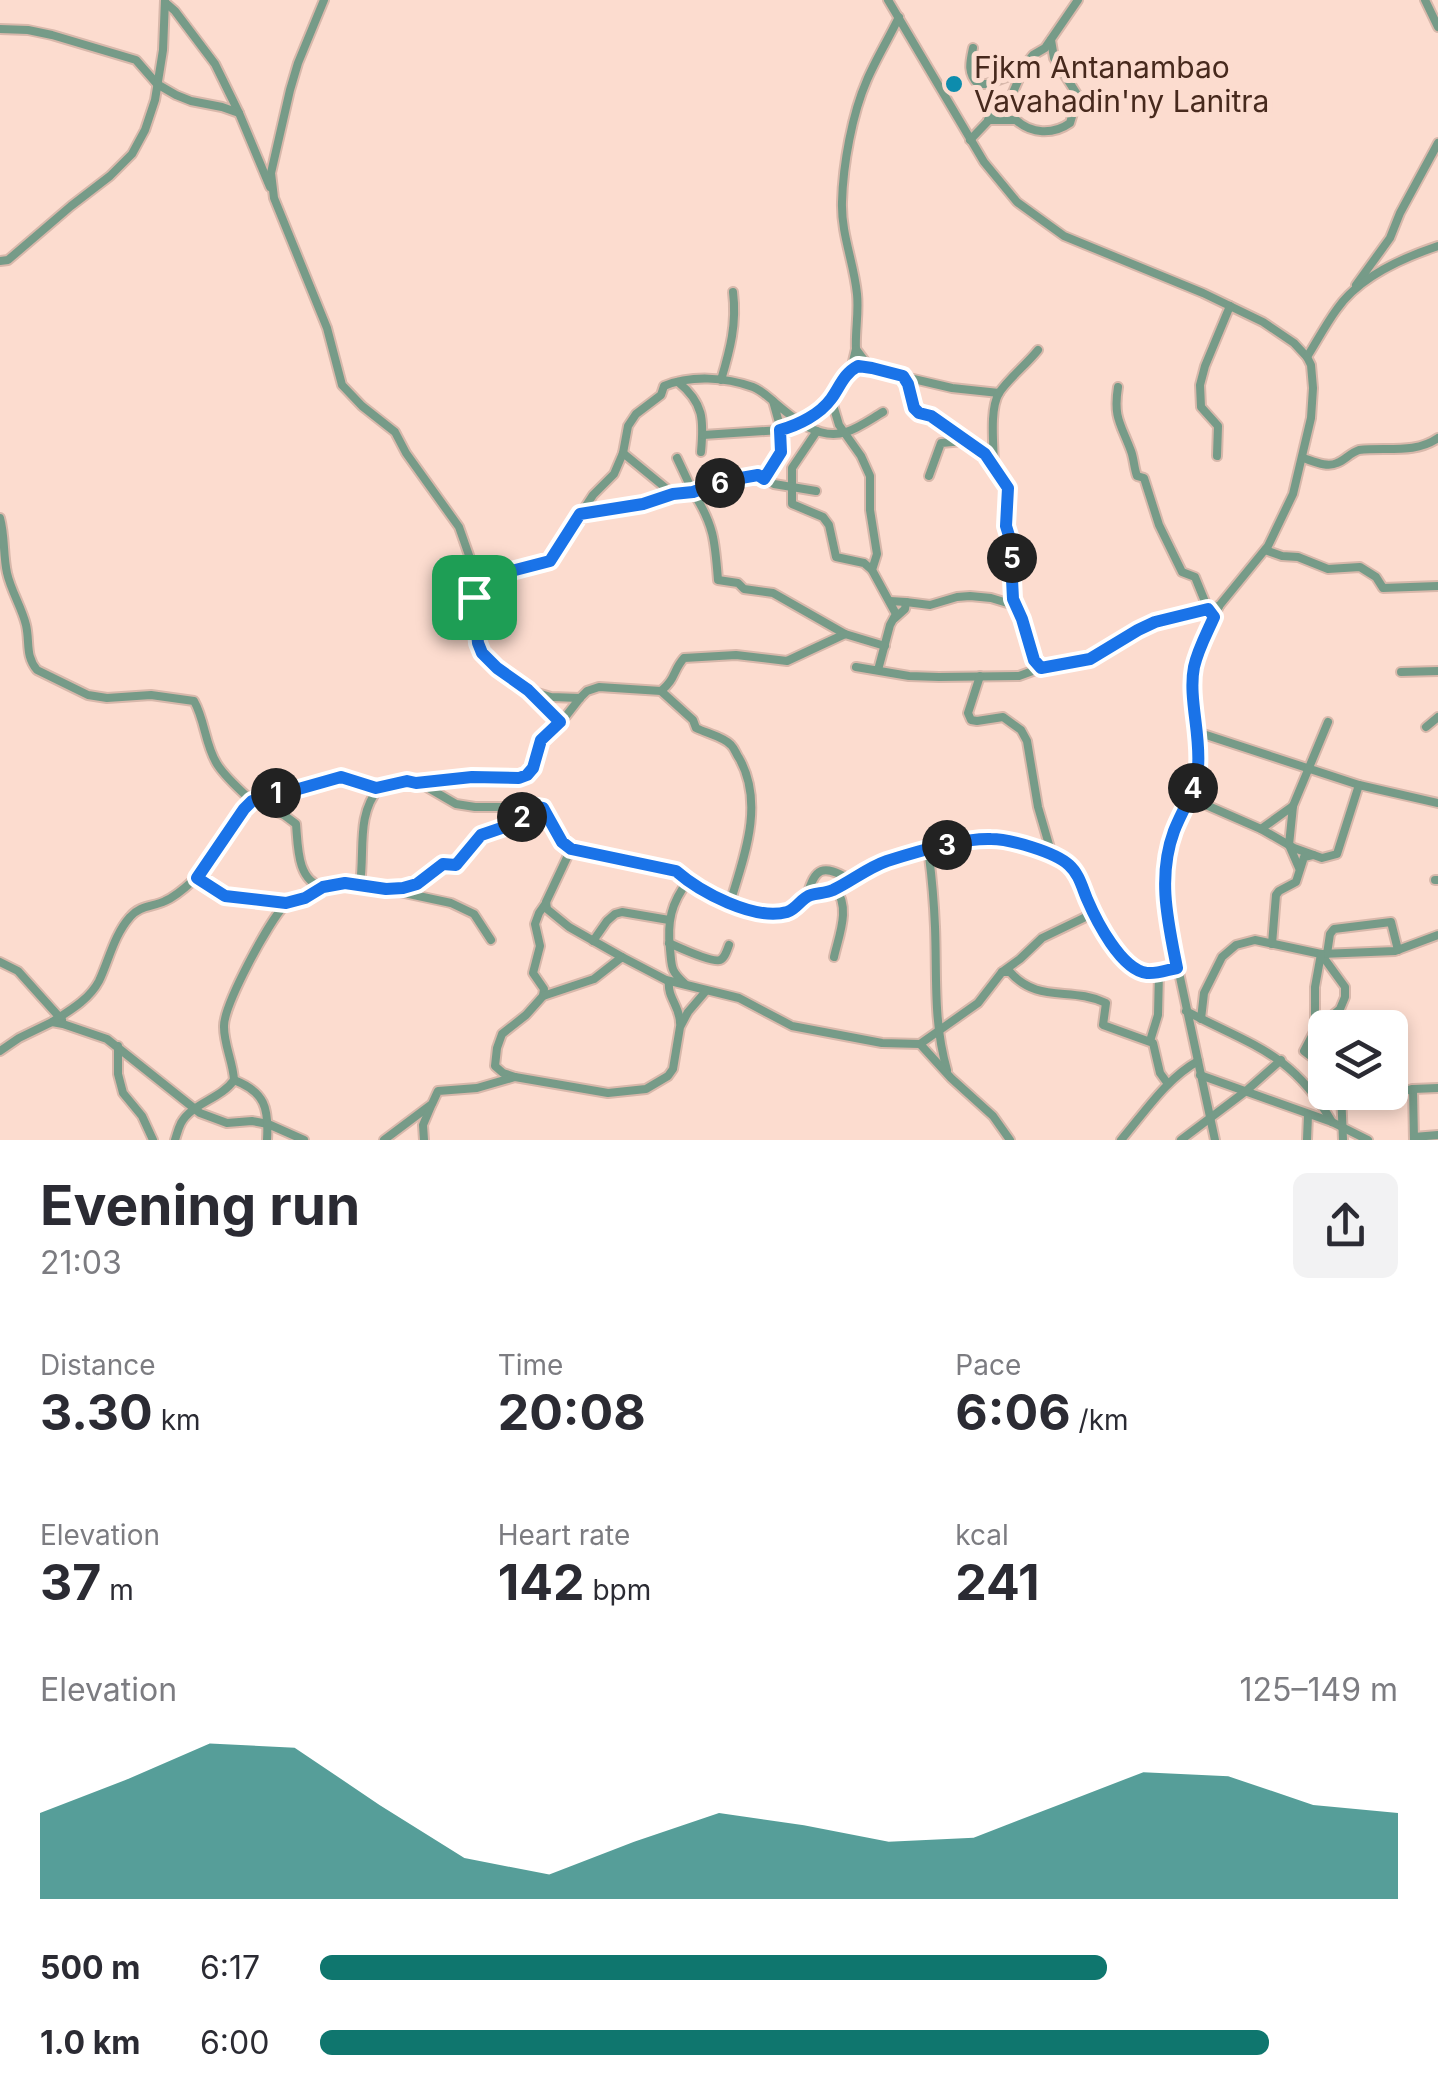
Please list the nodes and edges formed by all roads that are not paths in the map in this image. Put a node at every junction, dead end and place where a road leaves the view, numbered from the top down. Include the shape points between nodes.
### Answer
1 (324, 0) edge
2 (888, 0) edge
3 (1078, 0) edge
4 (1425, 0) edge
5 (166, 2) edge
6 (899, 18) junction
7 (1438, 27) edge
8 (0, 29) edge
9 (1051, 40) junction
10 (974, 48) dead end
11 (1023, 71) junction
12 (158, 84) junction
13 (1014, 90) junction
14 (239, 113) junction
15 (988, 120) junction
16 (1016, 120) junction
17 (970, 140) junction
18 (1438, 144) edge
19 (274, 198) junction
20 (1438, 246) edge
21 (0, 261) edge
22 (734, 292) dead end
23 (1350, 293) junction
24 (1230, 306) junction
25 (856, 349) junction
26 (1038, 350) dead end
27 (1307, 357) junction
28 (870, 368) junction
29 (850, 370) junction
30 (903, 376) junction
31 (720, 380) junction
32 (678, 382) junction
33 (1118, 387) dead end
34 (1000, 392) junction
35 (835, 394) junction
36 (774, 401) junction
37 (882, 412) dead end
38 (798, 423) junction
39 (780, 430) junction
40 (817, 432) junction
41 (844, 434) junction
42 (702, 435) junction
43 (1438, 438) edge
44 (964, 440) junction
45 (701, 452) dead end
46 (623, 454) junction
47 (1216, 456) dead end
48 (678, 458) dead end
49 (1303, 458) junction
50 (994, 467) junction
51 (928, 476) dead end
52 (764, 479) junction
53 (791, 489) junction
54 (816, 491) dead end
55 (693, 492) junction
56 (673, 494) junction
57 (580, 514) junction
58 (0, 518) edge
59 (1265, 550) junction
60 (872, 570) junction
61 (1438, 586) edge
62 (474, 597) junction
63 (890, 601) junction
64 (906, 602) junction
65 (1016, 606) junction
66 (1211, 613) junction
67 (895, 618) junction
68 (845, 634) junction
69 (885, 646) junction
70 (856, 667) dead end
71 (1041, 668) junction
72 (878, 670) junction
73 (1438, 671) edge
74 (1401, 672) dead end
75 (980, 676) junction
76 (528, 690) junction
77 (661, 691) junction
78 (580, 698) junction
79 (1438, 718) edge
80 (560, 722) junction
81 (1328, 722) dead end
82 (1426, 727) dead end
83 (1197, 732) junction
84 (1308, 768) junction
85 (416, 783) junction
86 (1358, 785) junction
87 (379, 788) junction
88 (1190, 798) junction
89 (252, 801) junction
90 (1438, 803) edge
91 (530, 806) junction
92 (1293, 806) junction
93 (1261, 828) junction
94 (1289, 845) junction
95 (571, 849) junction
96 (932, 850) junction
97 (1312, 854) junction
98 (1052, 855) junction
99 (1300, 868) junction
100 (197, 878) junction
101 (849, 879) junction
102 (688, 881) junction
103 (360, 884) junction
104 (323, 887) junction
105 (835, 888) junction
106 (386, 889) junction
107 (807, 896) junction
108 (546, 902) junction
109 (730, 902) junction
110 (286, 903) junction
111 (1094, 913) junction
112 (669, 920) junction
113 (1438, 934) edge
114 (491, 940) dead end
115 (594, 941) junction
116 (669, 943) junction
117 (1272, 944) junction
118 (729, 945) dead end
119 (1398, 950) junction
120 (1324, 954) junction
121 (622, 957) junction
122 (834, 957) dead end
123 (0, 962) edge
124 (670, 966) junction
125 (1177, 968) junction
126 (1002, 972) junction
127 (1159, 972) junction
128 (668, 981) junction
129 (689, 987) junction
130 (706, 991) junction
131 (542, 996) junction
132 (1315, 1010) edge
133 (1339, 1010) edge
134 (1186, 1012) junction
135 (1201, 1019) junction
136 (62, 1020) junction
137 (680, 1027) junction
138 (939, 1030) junction
139 (1150, 1041) junction
140 (920, 1044) junction
141 (118, 1046) junction
142 (0, 1051) edge
143 (1281, 1060) junction
144 (1198, 1061) junction
145 (495, 1066) junction
146 (948, 1074) junction
147 (1200, 1074) junction
148 (515, 1077) junction
149 (234, 1080) junction
150 (1168, 1084) junction
151 (492, 1085) junction
152 (1438, 1088) edge
153 (1413, 1090) junction
154 (1246, 1091) junction
155 (1408, 1091) edge
156 (180, 1097) junction
157 (432, 1104) junction
158 (195, 1109) junction
159 (1342, 1110) edge
160 (1308, 1115) junction
161 (1210, 1118) junction
162 (181, 1122) junction
163 (1332, 1122) junction
164 (268, 1124) junction
165 (1342, 1128) junction
166 (1438, 1135) edge
167 (1414, 1138) edge
168 (1342, 1139) edge
169 (1365, 1139) edge
170 (153, 1140) edge
171 (175, 1140) edge
172 (267, 1140) edge
173 (304, 1140) edge
174 (384, 1140) edge
175 (424, 1140) edge
176 (1010, 1140) edge
177 (1121, 1140) edge
178 (1181, 1140) edge
179 (1215, 1140) edge
180 (1307, 1140) edge
181 (1331, 1140) edge

1 - 19 street via 290,90 270,173
2 - 6 street
3 - 9 street
4 - 7 street
5 - 12 street
5 - 14 street via 215,64
6 - 17 street
6 - 25 street via 866,82 846,168 843,227 858,299
8 - 12 street via 28,30 136,60
9 - 11 street
9 - 16 street via 1054,58 1078,96 1070,124 1052,132
10 - 11 street via 970,70 978,84
11 - 13 street
12 - 14 street via 191,102
12 - 21 street via 132,154
13 - 15 street
13 - 16 street
14 - 19 street
15 - 16 street
15 - 17 street
17 - 24 street via 1017,202 1064,236
18 - 23 street via 1390,238
19 - 62 street via 327,328 342,386 395,432 459,527
20 - 23 street
22 - 31 street via 734,338
23 - 27 street
24 - 27 street via 1264,322
24 - 47 street via 1200,385 1201,407 1218,426
25 - 28 street
25 - 29 street
26 - 34 street
27 - 49 street via 1313,402
28 - 29 street
28 - 30 street
29 - 35 street
30 - 34 street
30 - 44 street via 914,408
31 - 32 street
31 - 36 street via 756,388
32 - 42 street via 701,410
32 - 46 street via 664,386 636,414
33 - 66 street via 1118,422 1137,476 1144,478 1182,572 1194,577
34 - 50 street
35 - 38 street
35 - 41 street
36 - 38 street
36 - 39 street
37 - 41 street
38 - 39 street
38 - 40 street
39 - 42 street
39 - 52 street via 781,452
40 - 41 street
40 - 53 street via 792,468
41 - 60 street via 870,476
42 - 45 street
43 - 49 street via 1409,449 1359,450 1338,463
44 - 50 street
44 - 51 street via 941,443
46 - 56 street
46 - 57 street
48 - 55 street
49 - 59 street via 1294,494
50 - 65 street via 1008,488
52 - 53 street
52 - 55 street via 724,481
53 - 54 street
53 - 60 street via 792,504 829,525 836,557
55 - 56 street
55 - 68 street via 715,538 718,580 773,592
56 - 57 street
57 - 62 street via 550,561 492,576
58 - 89 street via 7,572 37,670 88,695 194,701 217,764
59 - 61 street via 1328,569 1360,567 1383,588
59 - 66 street
60 - 63 street
62 - 76 street via 482,653
63 - 64 street
63 - 67 street
64 - 65 street via 930,605 970,596
64 - 67 street
65 - 71 street
66 - 71 street via 1155,622 1090,659
66 - 83 street via 1193,670
67 - 69 street
68 - 69 street
68 - 77 street via 787,660 684,658
69 - 72 street
70 - 72 street
71 - 75 street via 1019,676
72 - 75 street
73 - 74 street
75 - 98 street via 968,713 977,721 1002,716 1021,730
76 - 78 street
76 - 80 street
77 - 78 street via 599,687
77 - 109 street via 696,728 730,743 747,772 749,832
78 - 80 street
79 - 82 street
80 - 85 street via 541,740 527,775
81 - 84 street
83 - 84 street
83 - 88 street via 1199,764
84 - 86 street
84 - 92 street
85 - 87 street
85 - 91 street via 456,804
86 - 90 street
86 - 97 street via 1337,854
87 - 89 street via 341,777
87 - 103 street via 362,828
88 - 93 street
88 - 125 street via 1165,867
89 - 100 street
89 - 104 street via 296,824 305,876
91 - 95 street via 543,808
91 - 106 street via 516,823 481,835 456,865 443,864 417,884
92 - 93 street
92 - 94 street
93 - 94 street
94 - 97 street
94 - 99 street
95 - 102 street via 676,871
95 - 108 street
96 - 98 street via 999,839
96 - 101 street
96 - 138 street
97 - 99 street
98 - 111 street via 1078,875
99 - 117 street via 1296,882 1276,895
100 - 110 street via 225,896
100 - 136 street via 163,903 132,914 98,982
101 - 105 street
101 - 107 street via 833,870 818,872
102 - 109 street
102 - 112 street
103 - 104 street
103 - 106 street
104 - 110 street
105 - 107 street
105 - 122 street via 844,911
106 - 114 street via 474,914
107 - 109 street via 783,913
108 - 115 street
108 - 131 street via 535,928 540,946 533,973
110 - 149 street via 253,954 223,1026
111 - 126 street via 1042,938
111 - 127 street via 1128,964
112 - 115 street via 622,912
112 - 116 street
113 - 119 street
115 - 121 street
116 - 118 street via 711,960 724,957
116 - 124 street
117 - 120 street
117 - 135 street via 1255,940 1222,957 1204,993
119 - 120 street
119 - 120 street via 1391,922 1334,929
120 - 132 street
120 - 133 street via 1345,987
121 - 128 street
121 - 131 street via 594,979
123 - 136 street via 18,971
124 - 128 street
124 - 129 street
125 - 127 street
125 - 134 street
126 - 138 street via 978,1002
126 - 139 street via 1035,990 1106,1003 1103,1025
127 - 139 street
128 - 129 street
128 - 137 street
129 - 130 street
130 - 137 street
130 - 140 street via 740,998 792,1026
131 - 145 street via 502,1034
134 - 135 street
134 - 144 street
135 - 143 street
136 - 141 street
136 - 142 street
137 - 148 street via 672,1069 646,1089 608,1092
138 - 140 street
138 - 146 street
139 - 150 street
140 - 146 street
141 - 156 street
141 - 170 street via 123,1094
143 - 154 street
143 - 163 street
144 - 147 street
144 - 150 street
145 - 148 street
145 - 151 street
146 - 176 street
147 - 154 street
147 - 161 street
148 - 151 street
149 - 158 street
149 - 164 street via 254,1088
150 - 177 street
151 - 157 street via 438,1091
152 - 153 street
153 - 155 street
153 - 167 street
154 - 160 street
154 - 161 street
156 - 158 street
156 - 162 street
157 - 174 street
157 - 175 street
158 - 162 street
158 - 164 street via 227,1123
159 - 165 street
160 - 163 street
160 - 180 street
161 - 178 street
161 - 179 street
162 - 171 street
163 - 165 street
164 - 172 street
164 - 173 street
165 - 168 street
165 - 169 street
166 - 167 street
168 - 169 street
168 - 181 street

